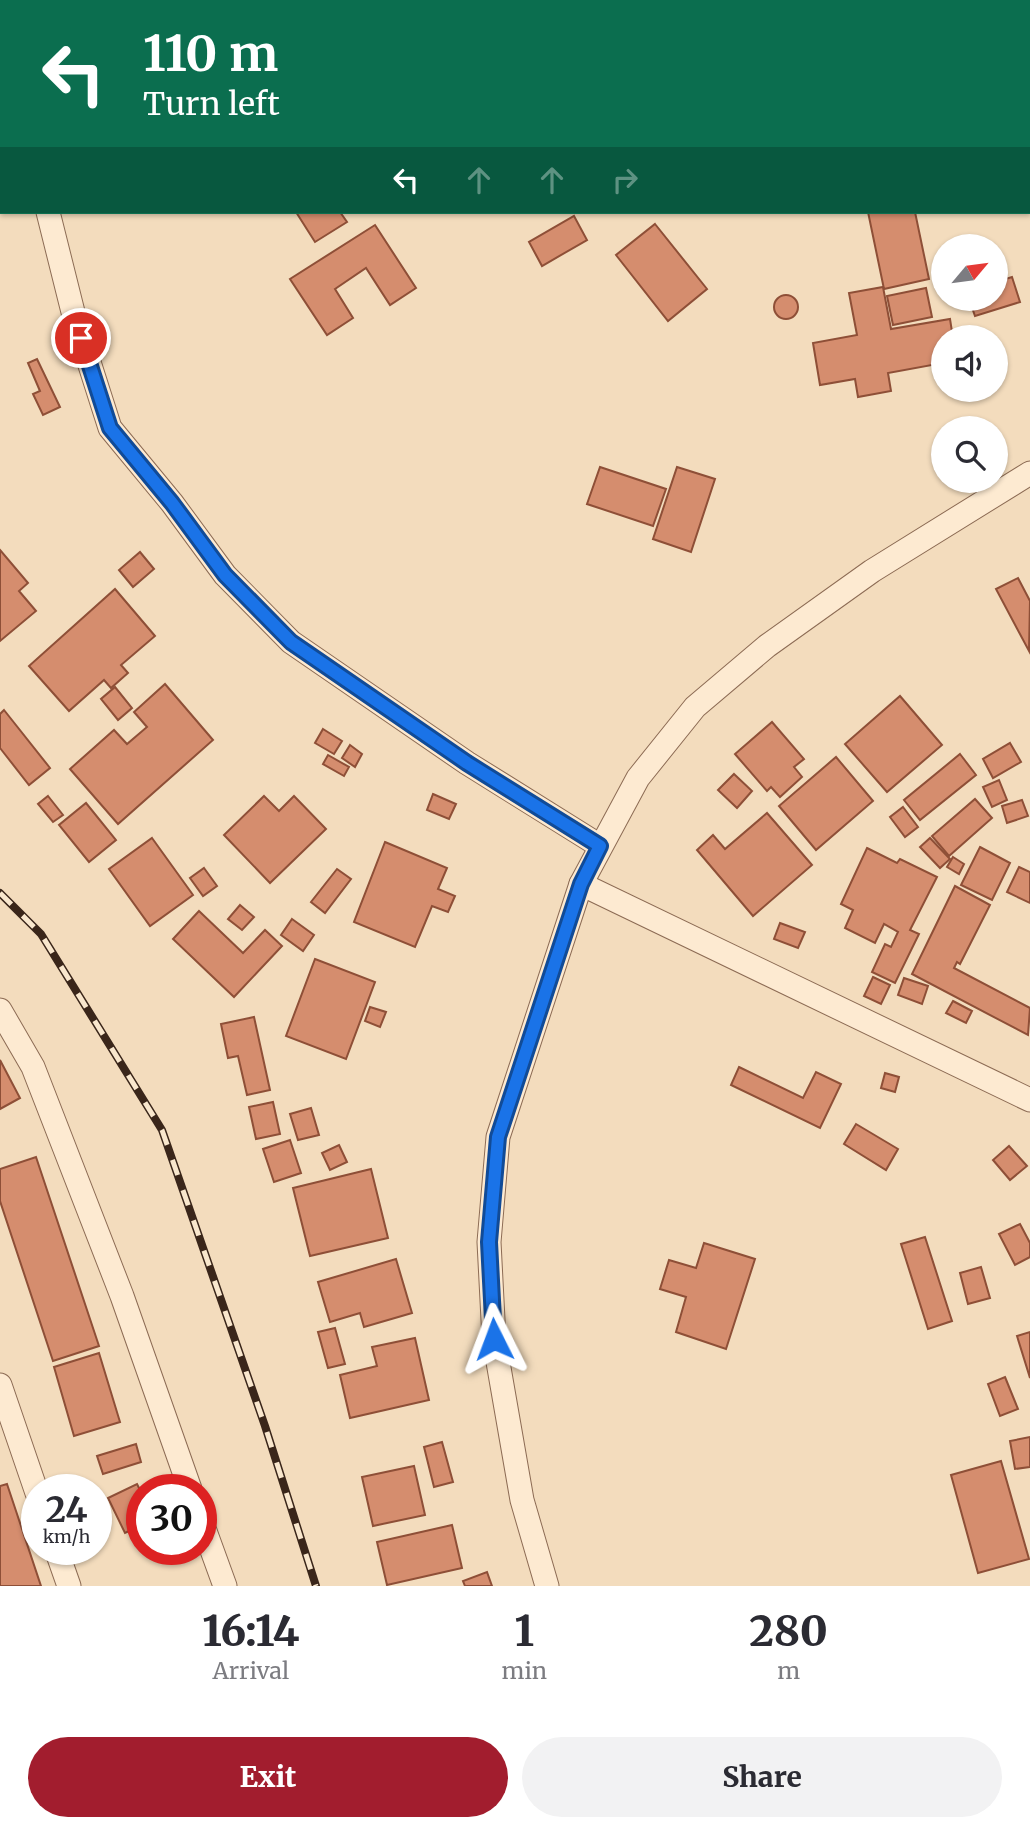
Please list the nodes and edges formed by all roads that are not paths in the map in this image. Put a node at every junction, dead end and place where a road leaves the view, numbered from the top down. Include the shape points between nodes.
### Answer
1 (48, 214) edge
2 (1030, 473) edge
3 (600, 846) junction
4 (581, 884) junction
5 (0, 1010) edge
6 (1030, 1100) edge
7 (0, 1385) edge
8 (30, 1474) edge
9 (185, 1474) edge
10 (217, 1564) edge
11 (62, 1565) edge
12 (69, 1586) edge
13 (225, 1586) edge
14 (547, 1586) edge

1 - 3 street via 72,312 110,428 225,575 291,642 467,763
2 - 3 street via 872,571 767,646 695,707 638,778
3 - 4 street
4 - 6 street
4 - 14 street via 498,1137 489,1242 494,1339 522,1500
5 - 9 street via 38,1079
7 - 8 street
10 - 13 street
11 - 12 street

